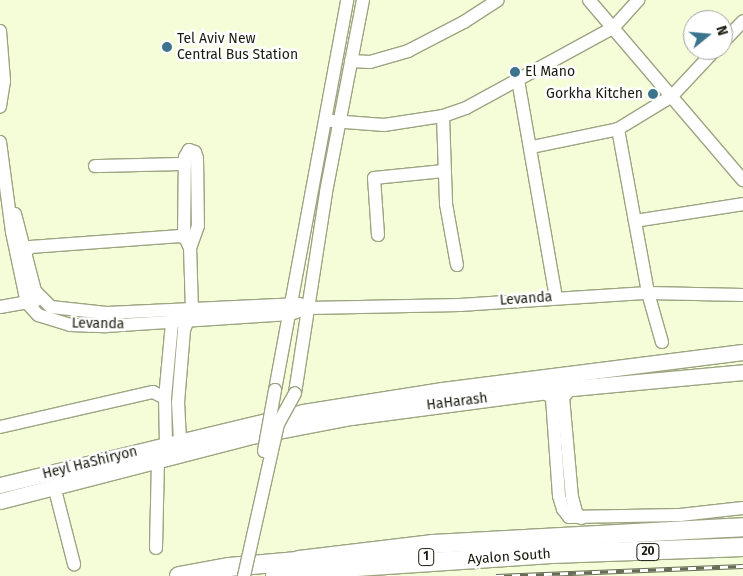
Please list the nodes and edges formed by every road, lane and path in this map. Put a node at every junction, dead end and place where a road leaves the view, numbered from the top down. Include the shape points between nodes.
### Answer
1 (347, 0) edge
2 (363, 0) edge
3 (498, 0) edge
4 (589, 0) edge
5 (638, 0) edge
6 (743, 21) edge
7 (613, 28) junction
8 (0, 31) edge
9 (733, 32) edge
10 (706, 60) edge
11 (351, 62) junction
12 (518, 80) junction
13 (672, 96) junction
14 (0, 107) edge
15 (443, 116) junction
16 (333, 121) junction
17 (618, 130) junction
18 (0, 142) edge
19 (532, 148) junction
20 (95, 166) dead end
21 (444, 171) junction
22 (743, 180) edge
23 (8, 192) junction
24 (743, 204) edge
25 (635, 221) junction
26 (6, 234) edge
27 (378, 235) dead end
28 (188, 244) junction
29 (26, 251) junction
30 (457, 265) dead end
31 (648, 293) junction
32 (743, 295) edge
33 (556, 297) junction
34 (43, 302) junction
35 (27, 303) junction
36 (0, 307) edge
37 (309, 308) junction
38 (291, 309) junction
39 (192, 310) junction
40 (272, 315) junction
41 (172, 322) junction
42 (187, 322) junction
43 (149, 324) junction
44 (286, 332) junction
45 (170, 342) junction
46 (662, 342) dead end
47 (743, 346) edge
48 (743, 352) edge
49 (728, 354) junction
50 (739, 371) edge
51 (572, 388) junction
52 (544, 392) junction
53 (165, 398) junction
54 (0, 427) edge
55 (174, 446) junction
56 (158, 459) junction
57 (0, 485) edge
58 (54, 486) junction
59 (0, 501) edge
60 (743, 508) edge
61 (581, 518) junction
62 (743, 519) edge
63 (743, 528) edge
64 (641, 531) junction
65 (743, 547) edge
66 (156, 548) dead end
67 (552, 554) junction
68 (299, 560) junction
69 (74, 564) dead end
70 (237, 573) edge
71 (179, 576) edge
72 (275, 576) edge

1 - 16 street
2 - 11 street
3 - 11 street via 408,51 370,62
4 - 7 street
5 - 7 street
6 - 9 street
7 - 12 street
7 - 13 street
8 - 14 street via 4,81
10 - 13 street
11 - 16 street
12 - 15 street via 492,96
12 - 19 street
13 - 17 street
13 - 22 street
15 - 16 street via 384,125
15 - 21 street
16 - 37 street
16 - 38 street
17 - 19 street
17 - 25 street
18 - 23 street
19 - 33 street
20 - 28 street via 185,164 186,152 195,152 198,226
21 - 27 street via 374,178
21 - 30 street via 446,204
23 - 26 street
23 - 29 street
24 - 25 street
25 - 31 street
26 - 35 street
28 - 29 street via 180,236 30,247
28 - 39 street
29 - 34 street via 36,291
31 - 32 street, Levanda
31 - 33 street, Levanda
31 - 46 street
33 - 37 street, Levanda via 460,304
34 - 35 street, Levanda
34 - 39 street, Levanda via 51,308 81,313
35 - 36 street
35 - 43 street, Levanda via 38,315 70,325
37 - 38 street, Levanda
37 - 70 street, bridge via 295,393 278,424
38 - 39 street, Levanda
38 - 40 street, Levanda
38 - 44 street
39 - 41 street via 176,316
39 - 42 street
40 - 42 street, Levanda
40 - 44 street via 282,321
41 - 42 street, Levanda
41 - 43 street, Levanda
41 - 45 street
42 - 55 street
43 - 45 street via 163,331
44 - 70 street, bridge
45 - 53 street
47 - 49 street
48 - 49 main road, HaHarash
49 - 55 main road, HaHarash via 350,404
50 - 51 main road, HaHarash
51 - 52 main road, HaHarash
51 - 61 street via 563,397 572,497
52 - 55 main road, HaHarash via 351,417
52 - 61 street via 552,398 561,505 569,517
53 - 54 street via 152,392
53 - 55 street
55 - 56 main road, Heyl HaShiryon
55 - 57 main road, Heyl HaShiryon
56 - 58 main road, Heyl HaShiryon
56 - 66 street
58 - 59 main road, Heyl HaShiryon
58 - 69 street
60 - 61 street
62 - 64 highway
63 - 64 highway
64 - 68 highway via 433,544
65 - 67 highway, Ayalon South / 20
67 - 68 highway, 1
67 - 72 highway, Ayalon South / 20 via 327,569
68 - 70 highway, 1
70 - 71 highway, 1

